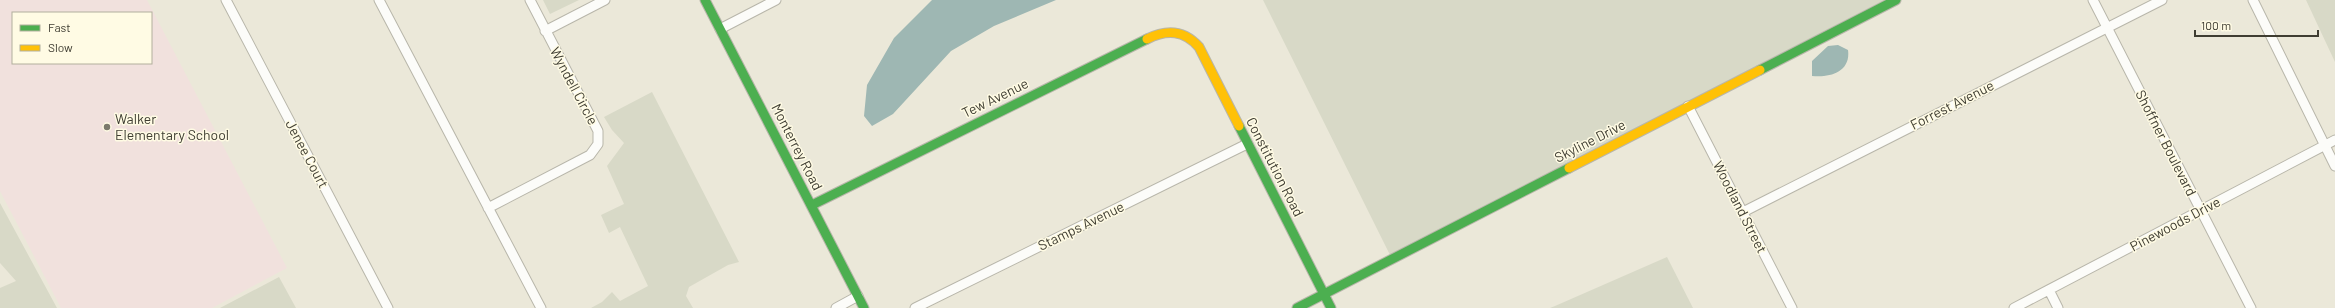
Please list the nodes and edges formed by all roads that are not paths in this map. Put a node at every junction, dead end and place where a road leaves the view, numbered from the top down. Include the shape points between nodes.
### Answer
1 (226, 0) edge
2 (379, 0) edge
3 (530, 0) edge
4 (605, 0) edge
5 (705, 0) edge
6 (776, 0) edge
7 (1896, 0) edge
8 (2093, 0) edge
9 (2162, 0) edge
10 (2253, 0) edge
11 (2106, 27) junction
12 (720, 29) junction
13 (545, 31) junction
14 (1194, 40) joint
15 (1688, 106) junction
16 (2335, 140) edge
17 (1247, 144) junction
18 (2324, 145) junction
19 (2335, 166) edge
20 (812, 205) junction
21 (488, 208) junction
22 (2200, 210) junction
23 (1743, 212) junction
24 (2048, 290) junction
25 (1324, 294) junction
26 (858, 296) junction
27 (388, 308) edge
28 (541, 308) edge
29 (836, 308) edge
30 (864, 308) edge
31 (914, 308) edge
32 (1297, 308) edge
33 (1331, 308) edge
34 (1792, 308) edge
35 (2014, 308) edge
36 (2058, 308) edge
37 (2251, 308) edge

1 - 27 street, Jenee Court
2 - 21 street
3 - 13 street, Wyndell Circle
4 - 13 street
5 - 12 street, Monterrey Road
6 - 12 street
7 - 15 street, Skyline Drive
8 - 11 street, Shoffner Boulevard
9 - 11 street, Forrest Avenue
10 - 18 street
11 - 22 street, Shoffner Boulevard
11 - 23 street, Forrest Avenue
12 - 20 street, Monterrey Road
13 - 21 street, Wyndell Circle via 598,132 598,144 590,155
14 - 17 street, Constitution Road
14 - 20 street, Tew Avenue via 1180,32 1160,32
15 - 23 street, Woodland Street
15 - 25 street, Skyline Drive
16 - 18 street, Pinewoods Drive
17 - 25 street, Constitution Road
17 - 31 street, Stamps Avenue
18 - 19 street
18 - 22 street, Pinewoods Drive
20 - 26 street, Monterrey Road
21 - 28 street
22 - 24 street, Pinewoods Drive
22 - 37 street, Shoffner Boulevard
23 - 34 street, Woodland Street
24 - 35 street, Pinewoods Drive
24 - 36 street
25 - 32 street, Skyline Drive
25 - 33 street, Constitution Road
26 - 29 street
26 - 30 street, Monterrey Road

